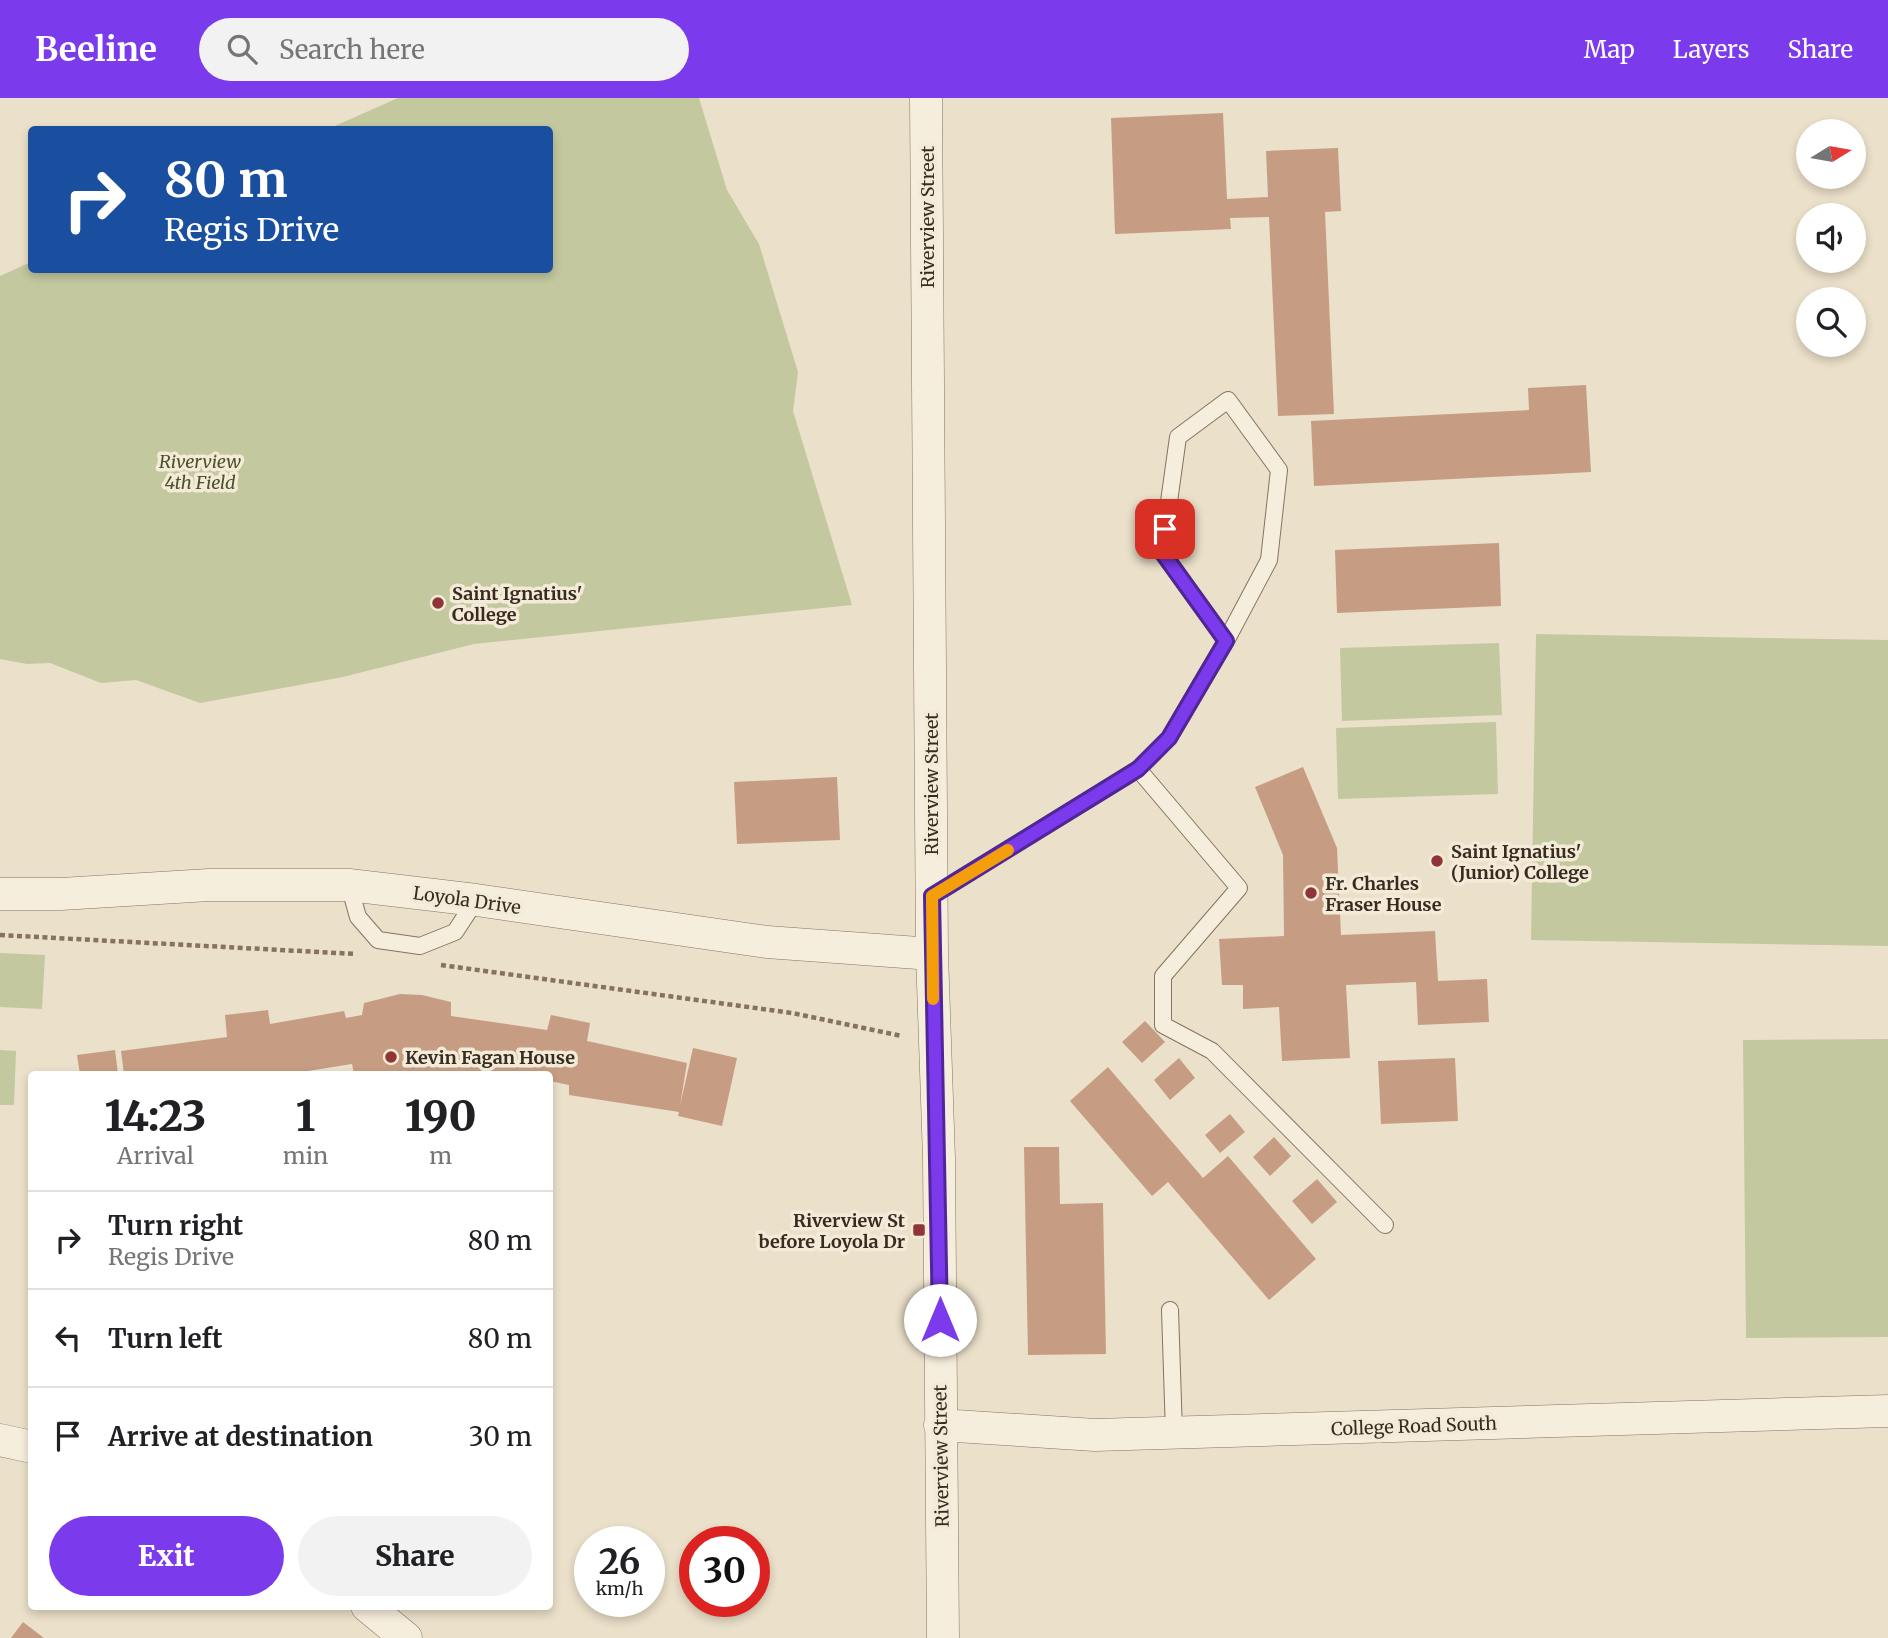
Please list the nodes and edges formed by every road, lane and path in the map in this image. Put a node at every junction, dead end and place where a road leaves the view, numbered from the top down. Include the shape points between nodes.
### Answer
1 (926, 98) edge
2 (1226, 641) junction
3 (1138, 769) junction
4 (349, 885) junction
5 (0, 894) edge
6 (932, 896) junction
7 (476, 900) junction
8 (0, 935) edge
9 (356, 954) dead end
10 (932, 954) junction
11 (439, 965) dead end
12 (911, 1038) dead end
13 (1385, 1225) dead end
14 (1170, 1310) dead end
15 (1888, 1411) edge
16 (940, 1425) junction
17 (1174, 1433) junction
18 (0, 1440) edge
19 (28, 1446) edge
20 (372, 1610) edge
21 (406, 1638) edge
22 (943, 1638) edge

1 - 6 street, Riverview Street
2 - 2 lane via 1162,552 1178,437 1228,400 1279,470 1269,560
2 - 3 lane via 1169,738
3 - 6 lane
3 - 13 lane via 1239,888 1163,976 1163,1025 1212,1051
4 - 5 street, Loyola Drive via 209,885
4 - 7 street, Loyola Drive
4 - 7 lane via 358,916 378,940 420,946 455,932
6 - 10 street, Riverview Street
7 - 10 street, Loyola Drive via 767,942
8 - 9 path
10 - 16 street, Riverview Street via 939,1158
11 - 12 path via 792,1013
14 - 17 lane
15 - 17 street, College Road South
16 - 17 street, College Road South via 1096,1435
16 - 22 street, Riverview Street
18 - 19 street
20 - 21 street

